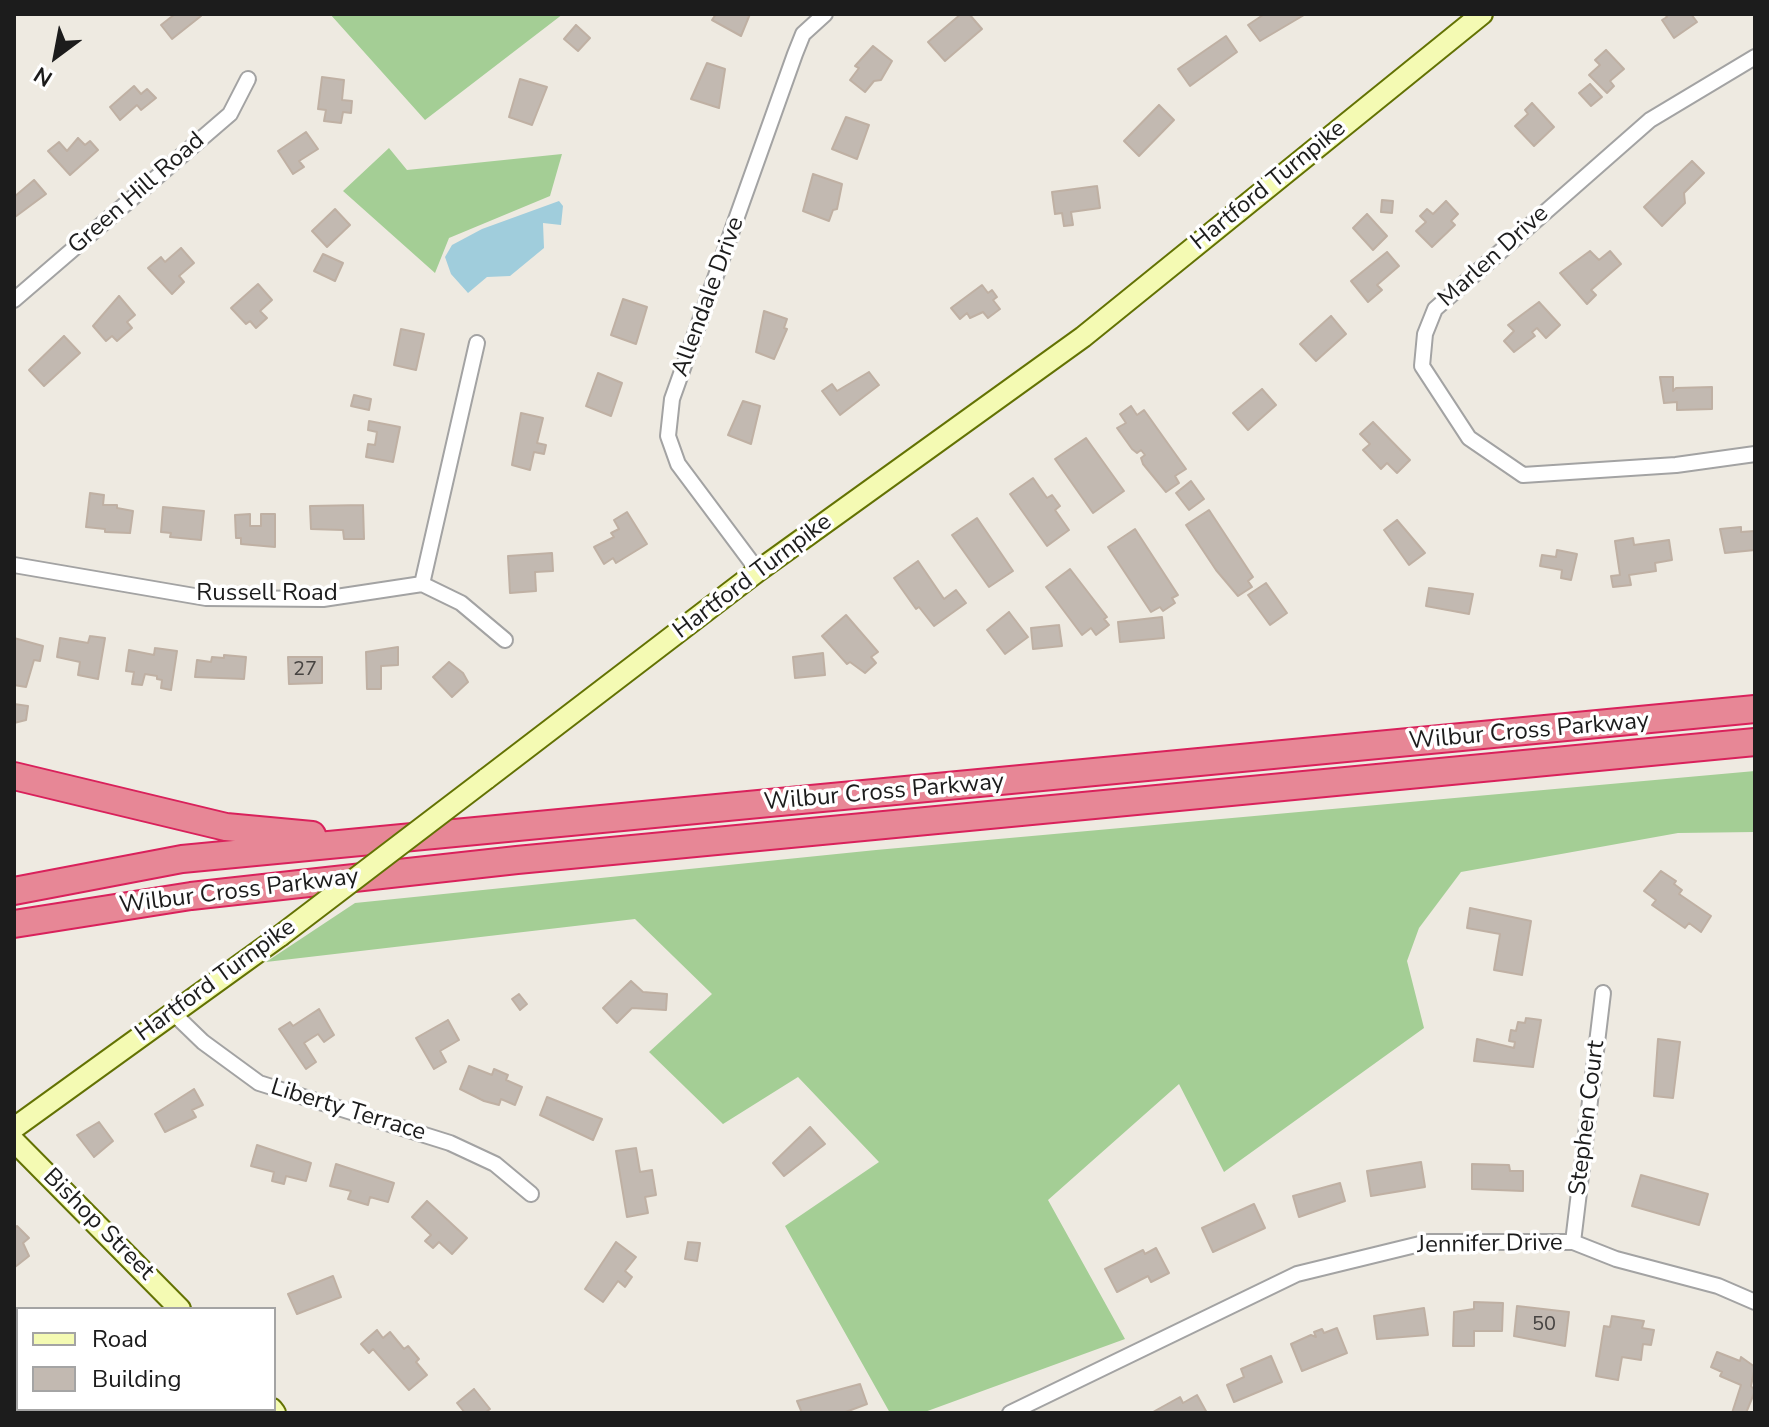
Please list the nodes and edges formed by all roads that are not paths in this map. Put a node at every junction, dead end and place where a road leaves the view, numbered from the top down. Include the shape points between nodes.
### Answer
1 (825, 14) edge
2 (1482, 14) edge
3 (1755, 57) edge
4 (248, 79) dead end
5 (14, 300) edge
6 (477, 343) dead end
7 (1755, 454) edge
8 (14, 565) edge
9 (758, 571) junction
10 (422, 584) junction
11 (505, 640) dead end
12 (1755, 709) edge
13 (1755, 742) edge
14 (14, 776) edge
15 (375, 842) junction
16 (14, 891) edge
17 (14, 924) edge
18 (1603, 993) dead end
19 (173, 1013) junction
20 (14, 1128) edge
21 (14, 1141) edge
22 (531, 1194) dead end
23 (1573, 1242) junction
24 (1755, 1302) edge
25 (178, 1307) edge
26 (1010, 1413) edge

1 - 9 street, Allendale Drive via 803,34 795,54 672,399 668,436 678,464
2 - 9 main road, Hartford Turnpike via 1083,337
3 - 7 street, Marlen Drive via 1650,120 1435,309 1425,334 1422,366 1469,438 1523,475
4 - 5 street, Green Hill Road via 230,114
6 - 10 street
8 - 10 street, Russell Road via 206,598 323,599
9 - 19 main road, Hartford Turnpike, bridge
10 - 11 street via 461,603
12 - 15 highway, Wilbur Cross Parkway
13 - 17 highway, Wilbur Cross Parkway via 501,862 191,896
14 - 15 highway via 226,827
15 - 16 highway, Wilbur Cross Parkway via 182,859
18 - 23 street, Stephen Court
19 - 20 main road, Hartford Turnpike
19 - 22 street, Liberty Terrace via 259,1083 450,1143 495,1164
21 - 25 main road, Bishop Street
23 - 24 street, Jennifer Drive
23 - 26 street, Jennifer Drive via 1428,1242 1297,1274

